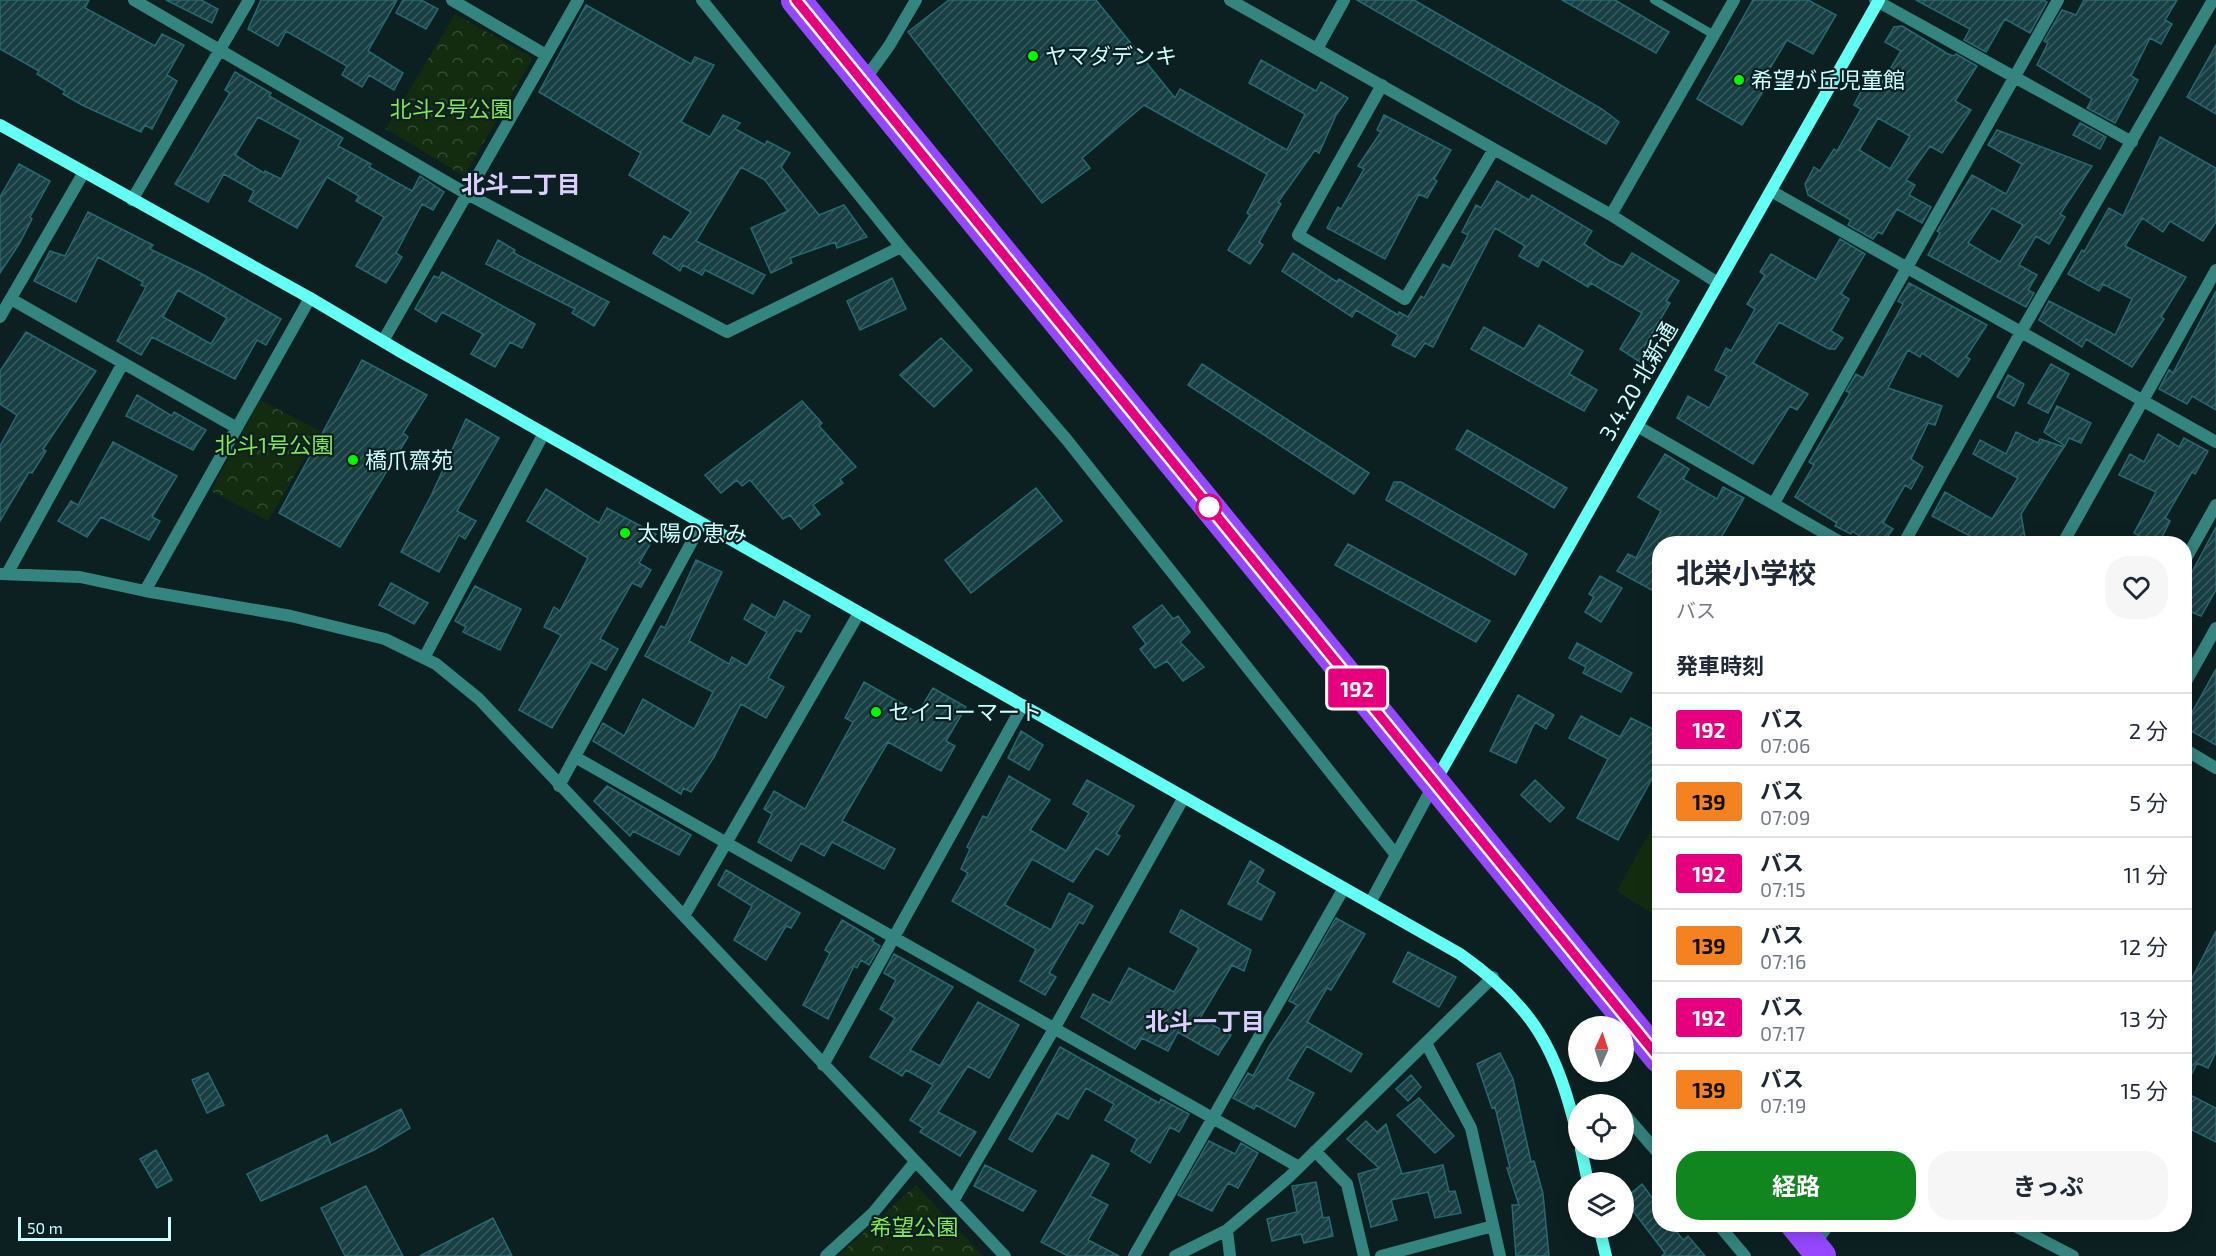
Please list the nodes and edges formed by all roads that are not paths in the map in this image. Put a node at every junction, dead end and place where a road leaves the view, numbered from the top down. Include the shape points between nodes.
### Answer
1 (134, 0) edge
2 (249, 0) edge
3 (452, 0) edge
4 (578, 0) edge
5 (702, 0) edge
6 (796, 0) edge
7 (916, 0) edge
8 (1230, 0) edge
9 (1344, 0) edge
10 (1654, 0) edge
11 (1734, 0) edge
12 (2058, 0) edge
13 (2213, 0) edge
14 (1878, 1) edge
15 (1714, 35) junction
16 (221, 49) junction
17 (1317, 49) junction
18 (546, 55) junction
19 (2015, 77) junction
20 (863, 83) junction
21 (1382, 85) junction
22 (0, 124) edge
23 (2132, 142) junction
24 (1494, 149) junction
25 (84, 172) junction
26 (1771, 191) junction
27 (467, 194) junction
28 (132, 200) junction
29 (1611, 215) junction
30 (901, 247) junction
31 (1906, 268) junction
32 (2216, 270) edge
33 (1718, 283) junction
34 (310, 298) junction
35 (11, 299) junction
36 (0, 317) edge
37 (2021, 332) junction
38 (383, 341) junction
39 (123, 363) junction
40 (2143, 400) junction
41 (1637, 426) junction
42 (237, 428) junction
43 (544, 433) junction
44 (2216, 441) edge
45 (1774, 503) junction
46 (2216, 505) edge
47 (702, 523) junction
48 (1830, 536) edge
49 (1908, 536) edge
50 (2066, 536) edge
51 (2192, 548) edge
52 (4, 574) edge
53 (145, 591) junction
54 (859, 613) junction
55 (2216, 628) edge
56 (424, 658) junction
57 (2192, 671) edge
58 (1023, 705) junction
59 (2192, 754) edge
60 (575, 757) junction
61 (2216, 768) edge
62 (1435, 783) junction
63 (560, 786) junction
64 (1184, 797) junction
65 (725, 842) junction
66 (1396, 855) junction
67 (1344, 888) junction
68 (1370, 903) junction
69 (684, 916) junction
70 (895, 939) junction
71 (1493, 977) junction
72 (1054, 1029) junction
73 (1426, 1043) junction
74 (1652, 1049) edge
75 (823, 1065) junction
76 (1568, 1094) edge
77 (1212, 1119) junction
78 (1634, 1125) edge
79 (1652, 1146) edge
80 (1315, 1151) junction
81 (915, 1162) junction
82 (1299, 1167) junction
83 (953, 1201) junction
84 (1493, 1226) junction
85 (1227, 1230) junction
86 (1725, 1232) edge
87 (2026, 1232) edge
88 (1602, 1238) edge
89 (826, 1256) edge
90 (1005, 1256) edge
91 (1134, 1256) edge
92 (1174, 1256) edge
93 (1230, 1256) edge
94 (1364, 1256) edge
95 (1382, 1256) edge
96 (1500, 1256) edge
97 (1606, 1256) edge
98 (1745, 1256) edge
99 (2073, 1256) edge

1 - 16 street
2 - 16 street
3 - 18 street
4 - 18 street
5 - 30 street
6 - 20 highway
7 - 20 street
8 - 17 street
9 - 17 street
10 - 15 lane
11 - 15 street
12 - 19 street
13 - 23 street
14 - 19 street
14 - 26 street, 3.4.20 北新通
15 - 29 street
16 - 27 street
16 - 28 street
17 - 21 street
18 - 27 street
19 - 23 street
19 - 31 street
20 - 62 highway
21 - 24 street
21 - 24 street via 1298,235 1405,299
22 - 25 street
23 - 37 street
24 - 29 street
25 - 28 street
25 - 35 street
26 - 31 street
26 - 33 street, 3.4.20 北新通
27 - 30 street via 727,332
27 - 38 street
28 - 34 street
29 - 33 street
30 - 66 street via 1067,440
31 - 37 street
31 - 45 street
32 - 40 street
33 - 41 street, 3.4.20 北新通
34 - 38 street
34 - 42 street
35 - 36 street
35 - 39 street
37 - 40 street
37 - 49 street
38 - 43 street
39 - 42 street
39 - 52 street
40 - 44 street
40 - 50 street
41 - 45 street
41 - 62 street, 3.4.20 北新通
42 - 53 street
43 - 47 street
43 - 56 street
45 - 48 street
46 - 51 street
47 - 54 street
47 - 60 street
52 - 53 street via 80,577
53 - 56 street via 291,616 385,639
54 - 58 street
54 - 65 street
55 - 57 street
56 - 63 street via 479,699
58 - 64 street
58 - 70 street
59 - 61 street
60 - 63 street
60 - 65 street
62 - 66 street
62 - 74 highway
63 - 69 street
64 - 67 street
64 - 72 street
65 - 69 street
65 - 70 street
66 - 68 street
67 - 68 street
67 - 77 street
68 - 71 street
69 - 75 street
70 - 72 street
70 - 75 street
71 - 73 street
71 - 76 street via 1540,1030
72 - 77 street
72 - 83 street
73 - 80 street
73 - 84 street via 1472,1128
75 - 81 street
77 - 82 street
77 - 91 street
78 - 79 street
80 - 82 street
80 - 94 street via 1347,1184
81 - 83 street
81 - 89 street via 873,1213
82 - 85 street
83 - 90 street
84 - 95 street
84 - 96 street
85 - 92 street
85 - 93 street
86 - 98 street
87 - 99 street
88 - 97 street

